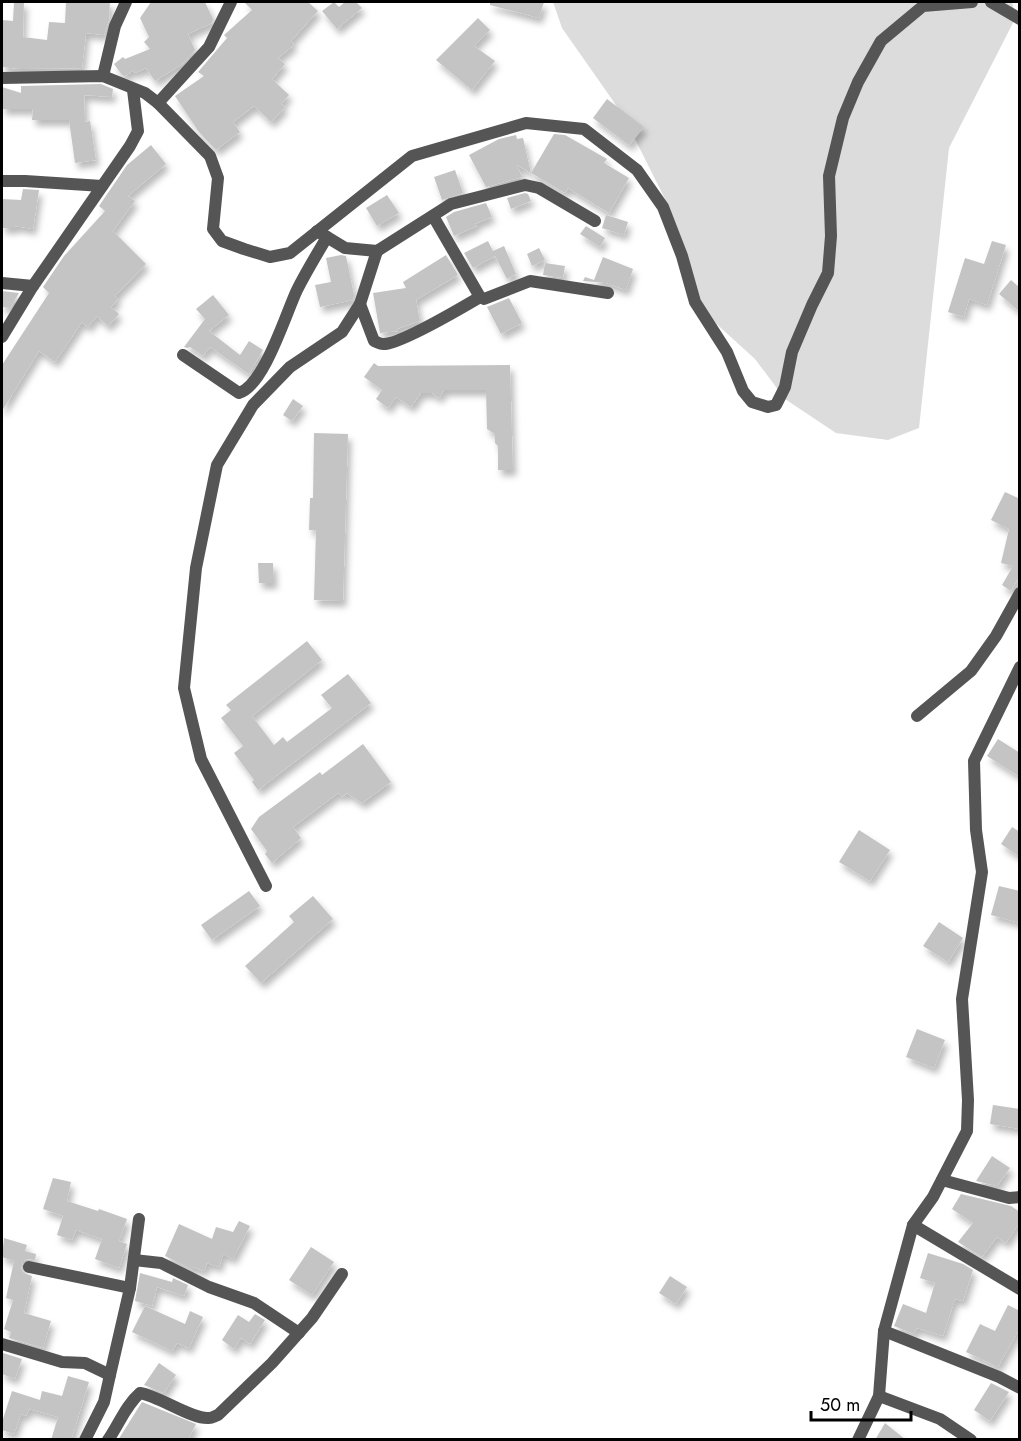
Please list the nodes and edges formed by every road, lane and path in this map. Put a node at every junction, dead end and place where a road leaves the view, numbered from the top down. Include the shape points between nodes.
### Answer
1 (126, 2) edge
2 (231, 2) edge
3 (972, 2) edge
4 (991, 2) edge
5 (1020, 19) edge
6 (103, 76) junction
7 (2, 78) edge
8 (133, 90) junction
9 (158, 103) junction
10 (2, 181) edge
11 (102, 186) junction
12 (433, 216) junction
13 (595, 221) dead end
14 (322, 234) junction
15 (378, 251) junction
16 (2, 283) edge
17 (33, 286) junction
18 (608, 293) dead end
19 (480, 297) junction
20 (360, 304) junction
21 (2, 337) edge
22 (183, 355) dead end
23 (1020, 593) edge
24 (1020, 667) edge
25 (917, 716) dead end
26 (266, 886) dead end
27 (942, 1180) junction
28 (1020, 1197) edge
29 (139, 1219) dead end
30 (913, 1225) junction
31 (134, 1260) junction
32 (29, 1267) dead end
33 (342, 1274) dead end
34 (130, 1288) junction
35 (1020, 1289) edge
36 (884, 1331) junction
37 (300, 1333) junction
38 (2, 1344) edge
39 (110, 1375) junction
40 (1020, 1388) edge
41 (879, 1396) junction
42 (85, 1440) edge
43 (108, 1440) edge
44 (858, 1440) edge
45 (971, 1440) edge

1 - 6 street via 115,26
2 - 9 street via 209,47
3 - 14 street via 923,6 881,41 858,82 843,118 830,176 828,273 792,352 785,387 776,405 752,402 743,391 727,352 695,302 663,207 637,170 584,129 526,123 412,156
4 - 5 street
6 - 7 street
6 - 8 street
8 - 9 street
8 - 11 street via 138,131
9 - 14 street via 210,156 218,178 213,229 222,241 270,257 290,253
10 - 11 street
11 - 17 street
12 - 13 street via 452,204 525,185 539,188
12 - 15 street
12 - 19 street
14 - 15 street via 345,248
14 - 22 street via 267,362 246,391 239,393
15 - 20 street
16 - 17 street
17 - 21 street
18 - 19 street via 530,281 484,299
19 - 20 street via 383,344 374,341
20 - 26 street via 342,332 290,367 253,405 217,465 196,568 184,688 201,759
23 - 25 street via 971,671
24 - 27 street via 974,761 982,872 962,999 967,1131
27 - 28 street via 1009,1198
27 - 30 street
29 - 31 street
30 - 35 street
30 - 36 street
31 - 34 street
31 - 37 street via 161,1263 254,1304
32 - 34 street
33 - 37 street
34 - 39 street
36 - 40 street
36 - 41 street
37 - 43 street via 218,1414 209,1418 196,1416 140,1393
38 - 39 street via 62,1362 85,1363
39 - 42 street via 104,1402
41 - 44 street
41 - 45 street via 940,1419

